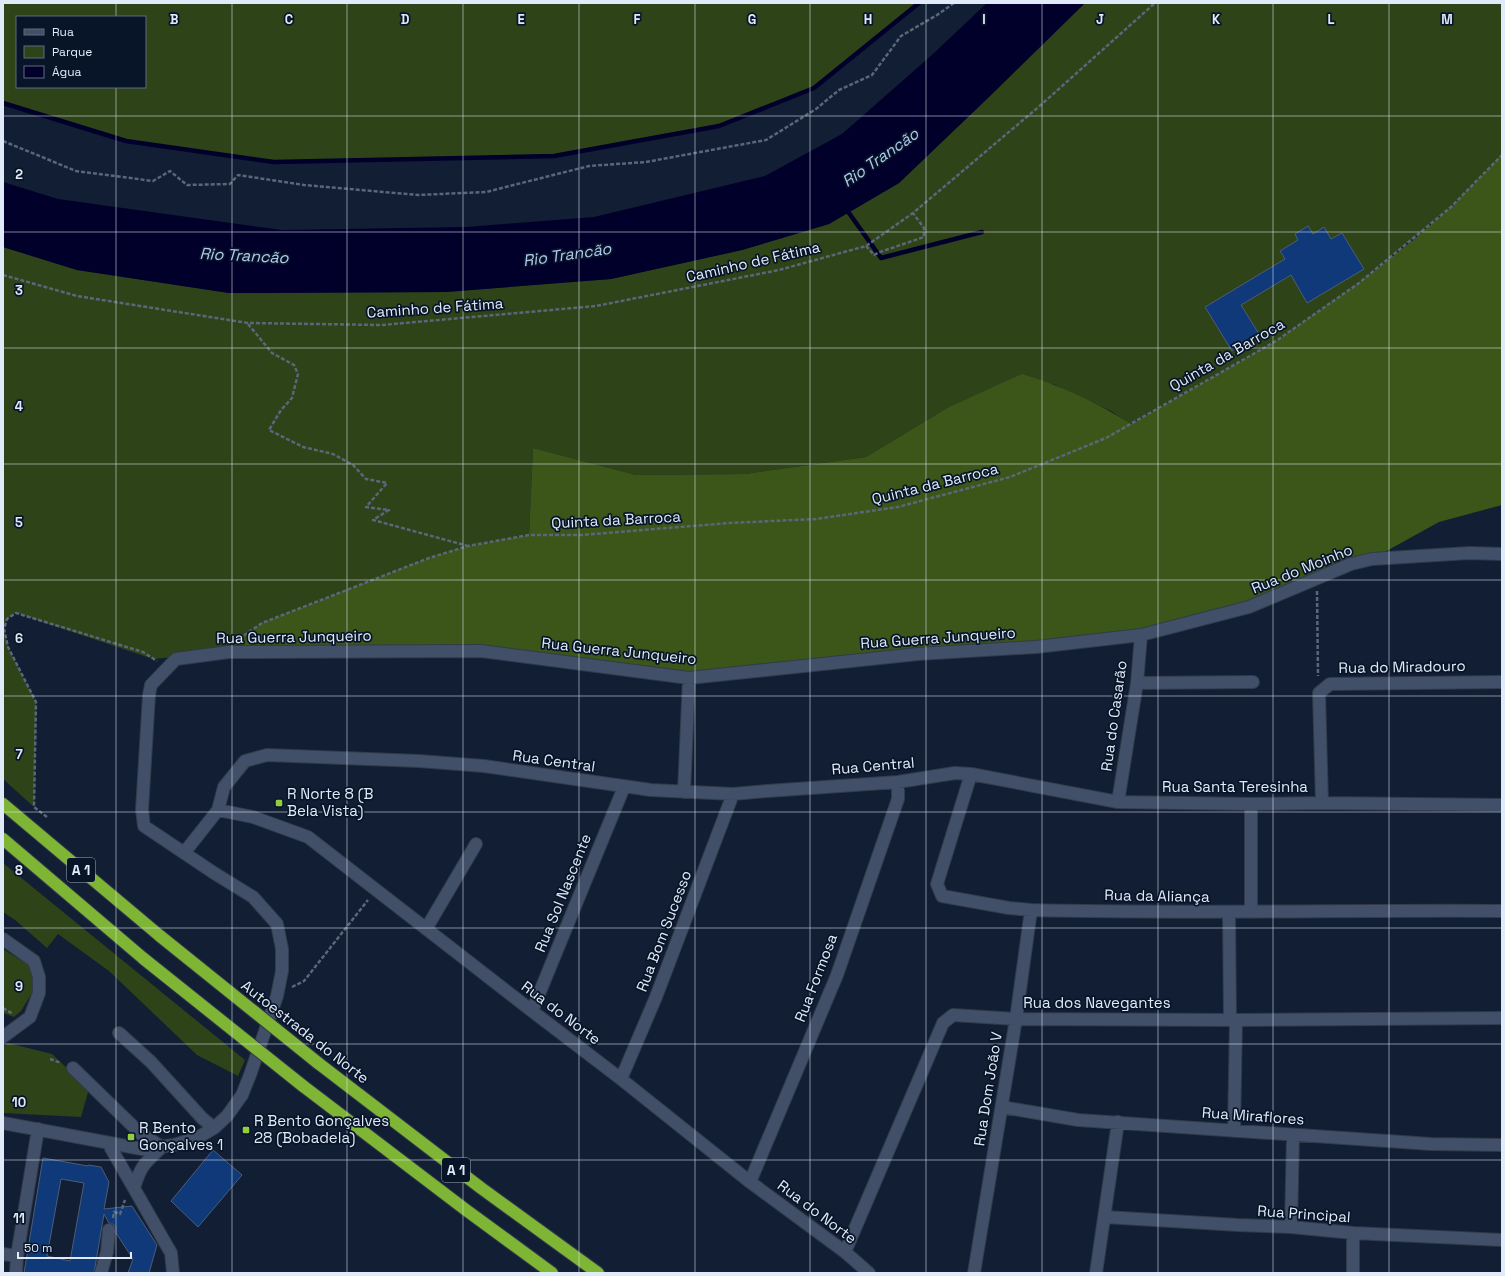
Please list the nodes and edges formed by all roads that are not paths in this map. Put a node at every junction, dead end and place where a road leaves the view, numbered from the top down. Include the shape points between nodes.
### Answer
1 (1502, 554) edge
2 (1142, 635) junction
3 (689, 678) junction
4 (1253, 682) dead end
5 (1502, 682) edge
6 (1137, 683) junction
7 (970, 774) junction
8 (898, 782) junction
9 (624, 787) junction
10 (684, 792) junction
11 (733, 794) junction
12 (1118, 802) junction
13 (1322, 803) junction
14 (3, 804) edge
15 (1251, 804) junction
16 (1502, 805) edge
17 (218, 810) junction
18 (3, 839) edge
19 (476, 844) dead end
20 (184, 853) junction
21 (1031, 910) junction
22 (1502, 911) edge
23 (1251, 912) junction
24 (1229, 913) junction
25 (426, 929) junction
26 (3, 939) edge
27 (532, 1011) junction
28 (1502, 1018) edge
29 (1016, 1019) junction
30 (1233, 1020) junction
31 (119, 1033) dead end
32 (3, 1037) edge
33 (73, 1068) dead end
34 (621, 1079) junction
35 (1002, 1107) junction
36 (1118, 1122) junction
37 (3, 1123) edge
38 (214, 1128) junction
39 (38, 1129) junction
40 (1234, 1131) junction
41 (1293, 1135) junction
42 (108, 1143) junction
43 (1502, 1145) edge
44 (162, 1147) junction
45 (750, 1182) junction
46 (134, 1188) junction
47 (1105, 1217) junction
48 (1290, 1227) junction
49 (109, 1230) dead end
50 (1353, 1233) junction
51 (1502, 1240) edge
52 (845, 1252) junction
53 (3, 1254) edge
54 (17, 1256) junction
55 (16, 1273) edge
56 (101, 1273) edge
57 (173, 1273) edge
58 (552, 1273) edge
59 (598, 1273) edge
60 (869, 1273) edge
61 (974, 1273) edge
62 (1096, 1273) edge
63 (1353, 1273) edge

1 - 2 street, Rua do Moinho via 1469,553 1372,559 1351,564 1249,607
2 - 3 street, Rua Guerra Junqueiro via 1036,647 918,654
2 - 6 street, Rua do Casarão
3 - 10 street
3 - 20 street, Rua Guerra Junqueiro via 481,651 229,652 176,659 151,684 142,810 144,826
4 - 6 street
5 - 13 street, Rua do Miradouro via 1330,684 1319,693
6 - 12 street, Rua do Casarão
7 - 8 street, Rua Central via 955,773
7 - 12 street, Rua Santa Teresinha
7 - 21 street, Rua da Aliança via 937,884 942,896
8 - 11 street, Rua Central
8 - 45 street, Rua Formosa via 898,798 836,975
9 - 10 street, Rua Central
9 - 17 street, Rua Central via 484,766 267,755 245,761 224,787
9 - 27 street, Rua Sol Nascente
10 - 11 street, Rua Central
11 - 34 street, Rua Bom Sucesso via 656,997
12 - 15 street, Rua Santa Teresinha
13 - 15 street, Rua Santa Teresinha
13 - 16 street, Rua Santa Teresinha
14 - 59 highway, Autoestrada do Norte / A 1, bridge via 160,936 318,1063 481,1188
15 - 23 street
17 - 20 street, Rua Central
17 - 25 street, Rua do Norte via 253,817 308,837
18 - 58 highway, A 1, bridge via 144,959 303,1086
19 - 25 street
20 - 38 street via 253,897 277,924 282,949 282,972 277,996 250,1075 242,1095 227,1116
21 - 24 street, Rua da Aliança
21 - 29 street, Rua Dom João V
22 - 23 street, Rua da Aliança
23 - 24 street, Rua da Aliança
24 - 30 street
25 - 27 street, Rua do Norte
26 - 32 street via 34,961 39,977 39,993 30,1017
27 - 34 street, Rua do Norte
28 - 30 street, Rua dos Navegantes
29 - 30 street, Rua dos Navegantes
29 - 35 street, Rua Dom João V
29 - 52 street, Rua dos Navegantes via 953,1015 943,1023
30 - 40 street
31 - 38 street via 151,1062
33 - 44 street via 140,1134
34 - 45 street, Rua do Norte
35 - 36 street, Rua Miraflores via 1078,1120
35 - 61 street, Rua Dom João V
36 - 40 street, Rua Miraflores
36 - 47 street
37 - 39 street
38 - 44 street via 197,1138
39 - 42 street
39 - 54 street
40 - 41 street, Rua Miraflores
41 - 43 street, Rua Miraflores via 1431,1144
41 - 48 street
42 - 44 street via 142,1149
42 - 46 street
44 - 46 street via 143,1164
45 - 52 street, Rua do Norte
46 - 57 street via 171,1253
47 - 48 street, Rua Principal
47 - 62 street
48 - 50 street, Rua Principal
49 - 56 street via 107,1252
50 - 51 street, Rua Principal
50 - 63 street
52 - 60 street, Rua do Norte
53 - 54 street
54 - 55 street

